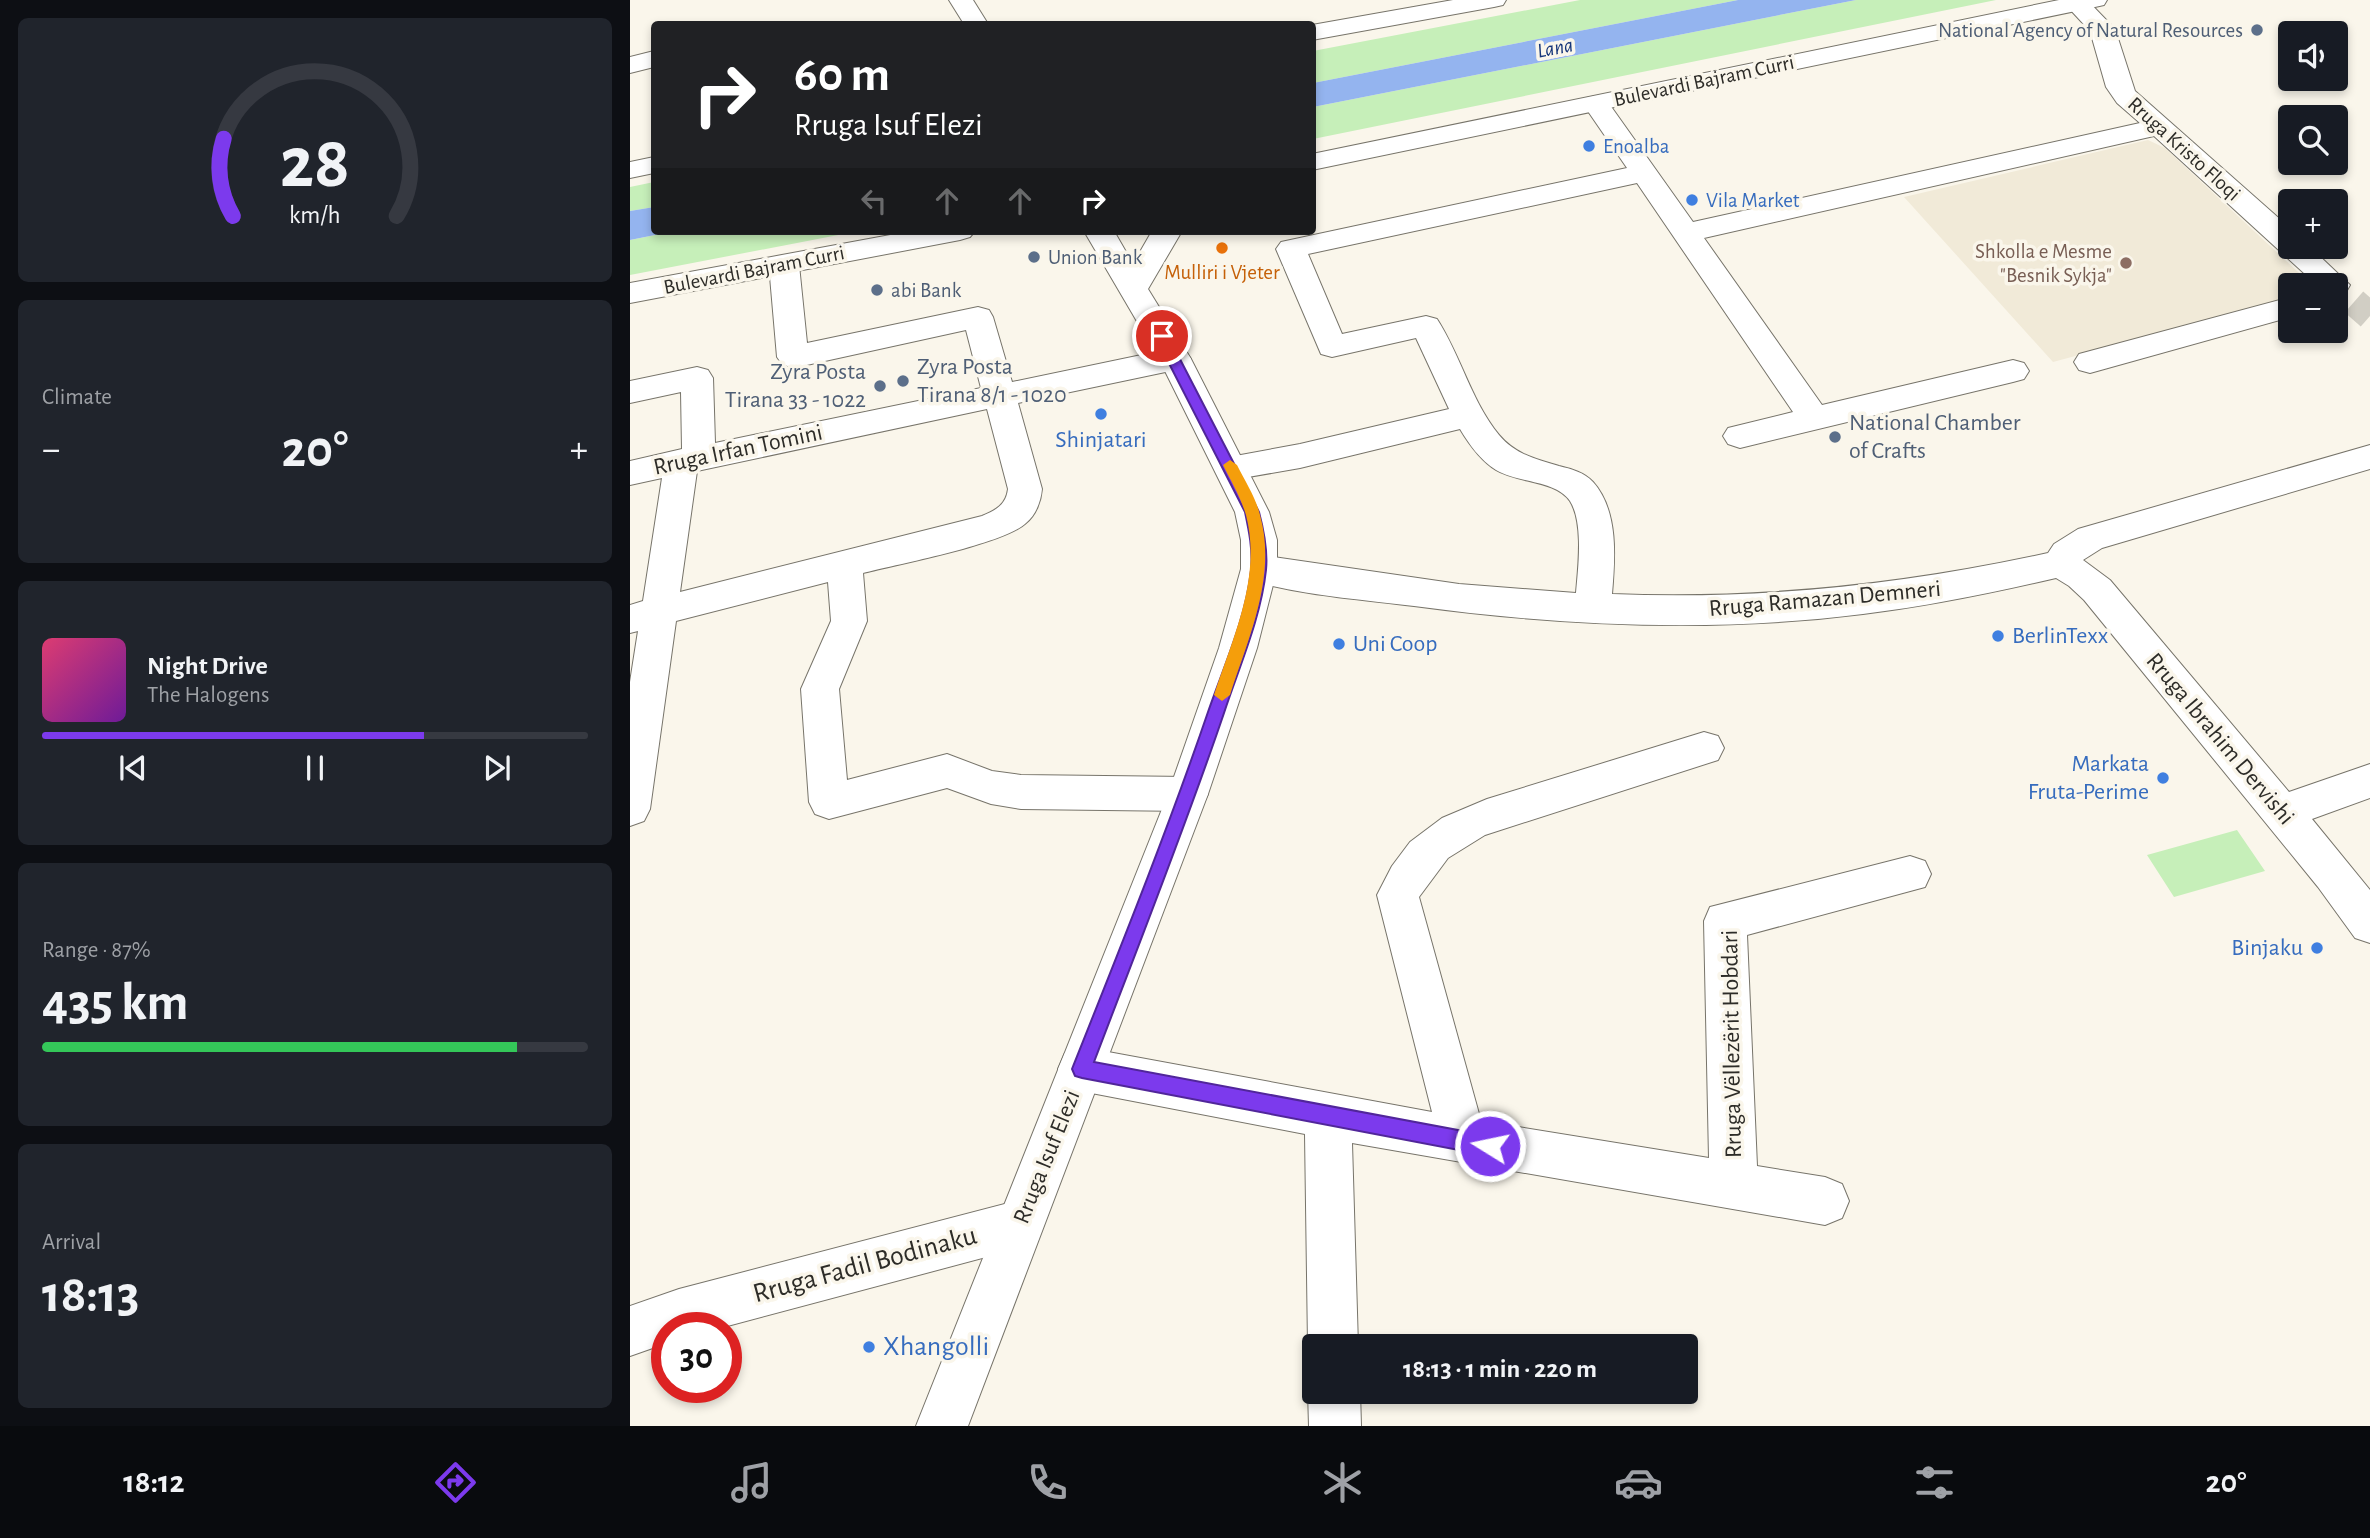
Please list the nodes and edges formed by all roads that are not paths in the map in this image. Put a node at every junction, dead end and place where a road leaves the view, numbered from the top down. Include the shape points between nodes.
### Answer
1 (961, 0) edge
2 (1494, 0) edge
3 (2086, 2) edge
4 (974, 21) edge
5 (1316, 32) edge
6 (651, 60) edge
7 (630, 65) edge
8 (1596, 104) junction
9 (2160, 127) junction
10 (1316, 161) edge
11 (651, 166) edge
12 (630, 170) edge
13 (1644, 173) junction
14 (1686, 233) junction
15 (2278, 233) edge
16 (939, 235) edge
17 (1101, 235) edge
18 (1165, 235) edge
19 (2306, 259) edge
20 (784, 265) junction
21 (2321, 273) edge
22 (1134, 288) junction
23 (630, 293) edge
24 (2278, 311) edge
25 (1175, 359) junction
26 (2090, 362) dead end
27 (2013, 371) dead end
28 (630, 392) edge
29 (999, 397) junction
30 (1470, 415) junction
31 (1815, 419) junction
32 (1740, 436) dead end
33 (2370, 457) edge
34 (691, 459) junction
35 (1231, 468) junction
36 (630, 473) edge
37 (2060, 564) junction
38 (845, 565) junction
39 (1259, 569) junction
40 (651, 603) edge
41 (1592, 608) junction
42 (1704, 748) dead end
43 (2370, 781) edge
44 (1188, 794) junction
45 (630, 809) edge
46 (2281, 812) junction
47 (1910, 874) dead end
48 (2370, 924) edge
49 (1082, 1069) junction
50 (1328, 1114) junction
51 (1463, 1141) junction
52 (1734, 1186) junction
53 (1825, 1201) dead end
54 (1020, 1224) junction
55 (630, 1331) edge
56 (1333, 1334) edge
57 (1334, 1404) edge
58 (942, 1426) edge
59 (1335, 1426) edge

1 - 4 street
2 - 5 street
3 - 8 street, Bulevardi Bajram Curri
3 - 9 street, Rruga Kristo Floqi via 2102,29 2119,87
6 - 7 street
8 - 10 street, Bulevardi Bajram Curri
8 - 13 street
9 - 14 street
9 - 15 street, Rruga Kristo Floqi
11 - 12 street
13 - 14 street
13 - 30 street via 1291,249 1332,347 1426,326
14 - 31 street
16 - 20 street, Bulevardi Bajram Curri
17 - 22 street, Rruga Isuf Elezi
18 - 22 street
19 - 21 street, Rruga Kristo Floqi
20 - 23 street, Bulevardi Bajram Curri
20 - 29 street via 793,357 978,317
22 - 25 street, Rruga Isuf Elezi
24 - 26 street
25 - 29 street, Rruga Irfan Tomini
25 - 35 street, Rruga Isuf Elezi
27 - 31 street
28 - 34 street via 697,377
29 - 34 street, Rruga Irfan Tomini
29 - 38 street via 1025,489 1019,511 990,527
30 - 35 street
30 - 41 street via 1501,457 1570,482 1582,491 1594,522
31 - 32 street
33 - 37 street, Rruga Ramazan Demneri via 2090,538 2067,553
34 - 36 street, Rruga Irfan Tomini
34 - 40 street
35 - 39 street, Rruga Isuf Elezi via 1252,512
37 - 41 street, Rruga Ramazan Demneri via 1975,584 1838,603 1726,610
37 - 46 street, Rruga Ibrahim Dervishi via 2096,590
38 - 40 street
38 - 44 street via 849,621 820,689 829,802 947,771 993,788 1028,793
39 - 41 street, Rruga Ramazan Demneri via 1416,594
39 - 44 street, Rruga Isuf Elezi via 1238,648
40 - 45 street
42 - 51 street via 1487,816 1454,829 1417,861 1398,895
43 - 46 street
44 - 49 street, Rruga Isuf Elezi
46 - 48 street, Rruga Ibrahim Dervishi
47 - 52 street, Rruga Vëllezërit Hobdari via 1725,921
49 - 50 street, Rruga Vëllezërit Hobdari
49 - 54 street, Rruga Isuf Elezi
50 - 51 street, Rruga Vëllezërit Hobdari
50 - 56 street
51 - 52 street, Rruga Vëllezërit Hobdari
52 - 53 street, Rruga Vëllezërit Hobdari
54 - 55 street, Rruga Fadil Bodinaku
54 - 58 street, Rruga Isuf Elezi
57 - 59 street

